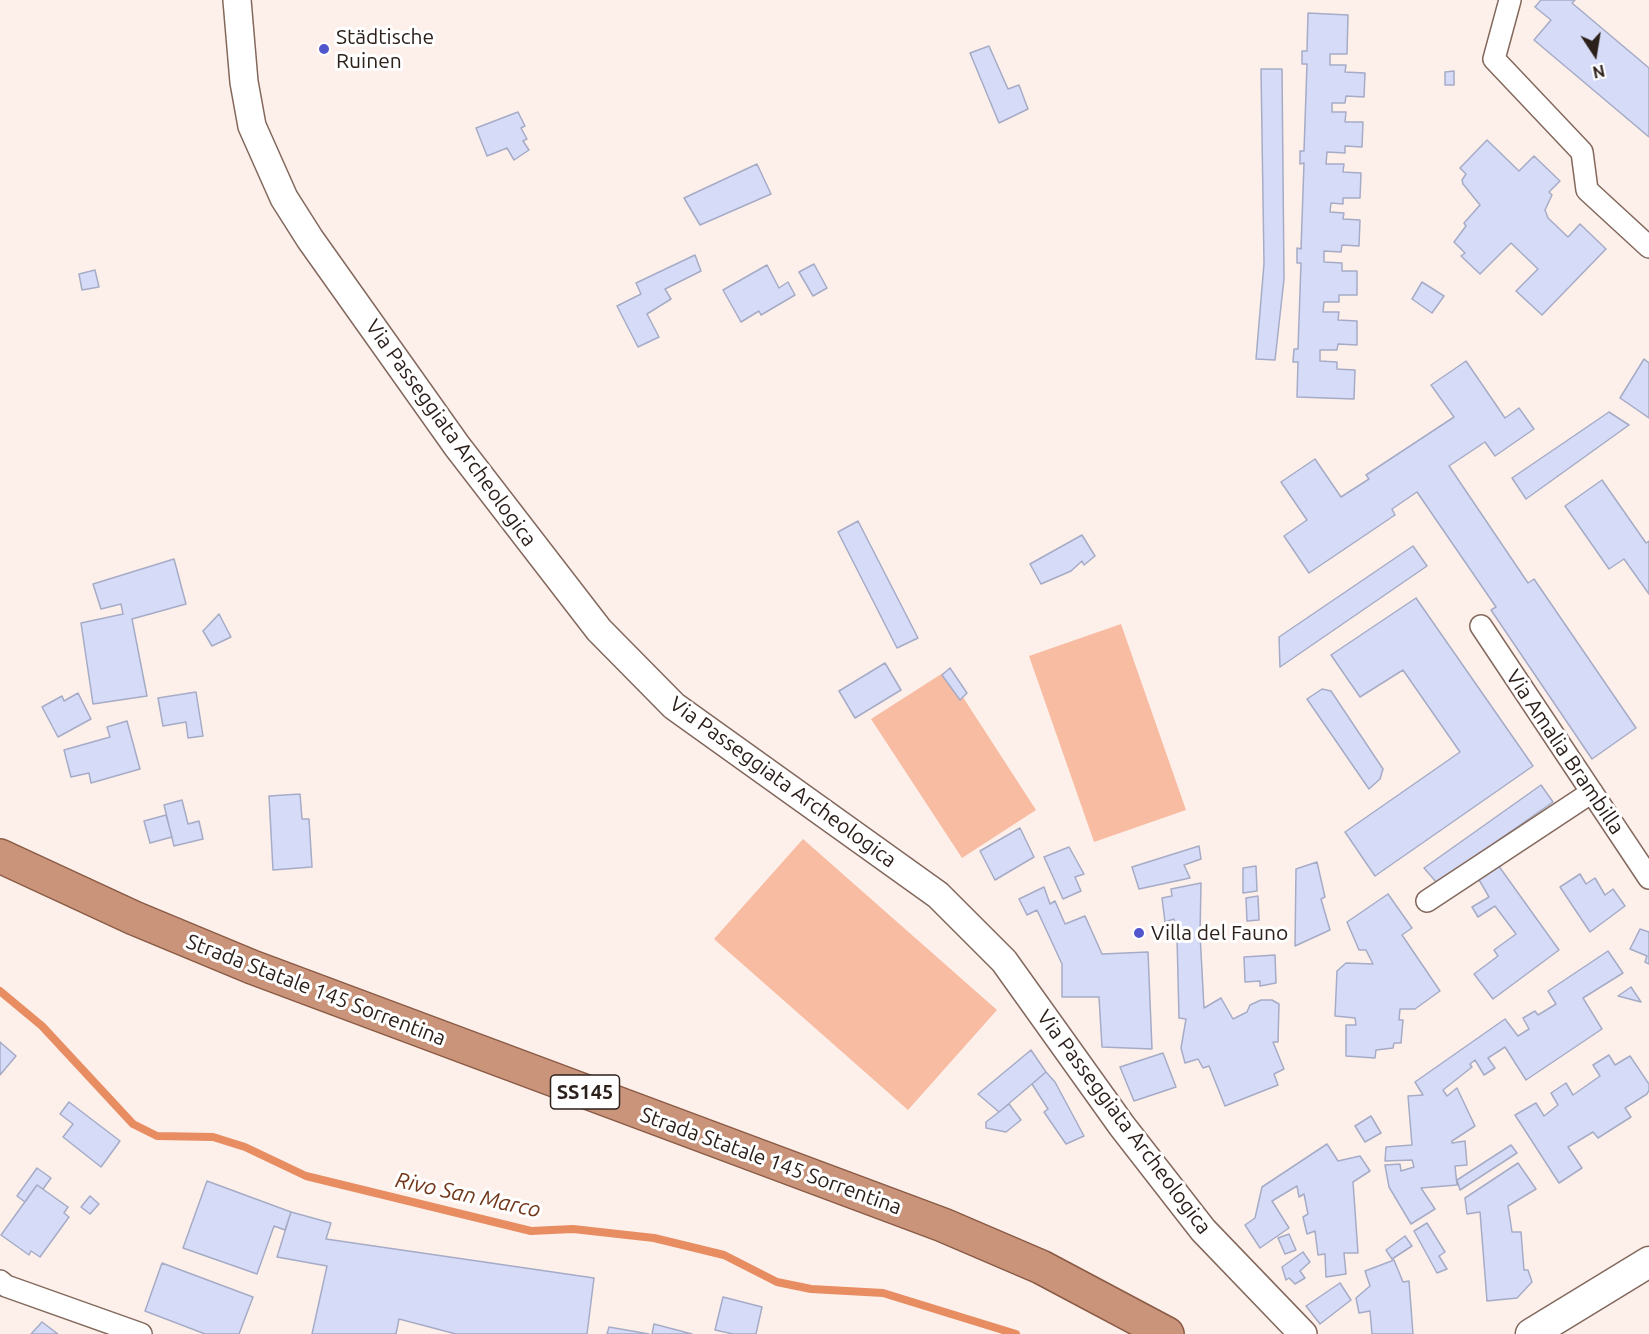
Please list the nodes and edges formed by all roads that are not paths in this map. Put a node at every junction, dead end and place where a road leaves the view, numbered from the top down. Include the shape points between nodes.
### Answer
1 (237, 0) edge
2 (1510, 0) edge
3 (1649, 247) edge
4 (1481, 626) dead end
5 (1592, 792) junction
6 (0, 856) edge
7 (1649, 878) edge
8 (1427, 901) dead end
9 (1649, 1262) edge
10 (0, 1281) edge
11 (141, 1334) edge
12 (1167, 1334) edge
13 (1303, 1334) edge
14 (1531, 1334) edge

1 - 13 street, Via Passeggiata Archeologica via 252,126 284,198 458,446 599,630 674,706 938,895 1004,962 1122,1126 1203,1230
2 - 3 street via 1494,59 1582,152 1587,190
4 - 5 street, Via Amalia Brambilla
5 - 7 street, Via Amalia Brambilla
5 - 8 street
6 - 12 highway, Strada Statale 145 Sorrentina / SS145 via 252,967 943,1225 1041,1267
9 - 14 main road
10 - 11 street

